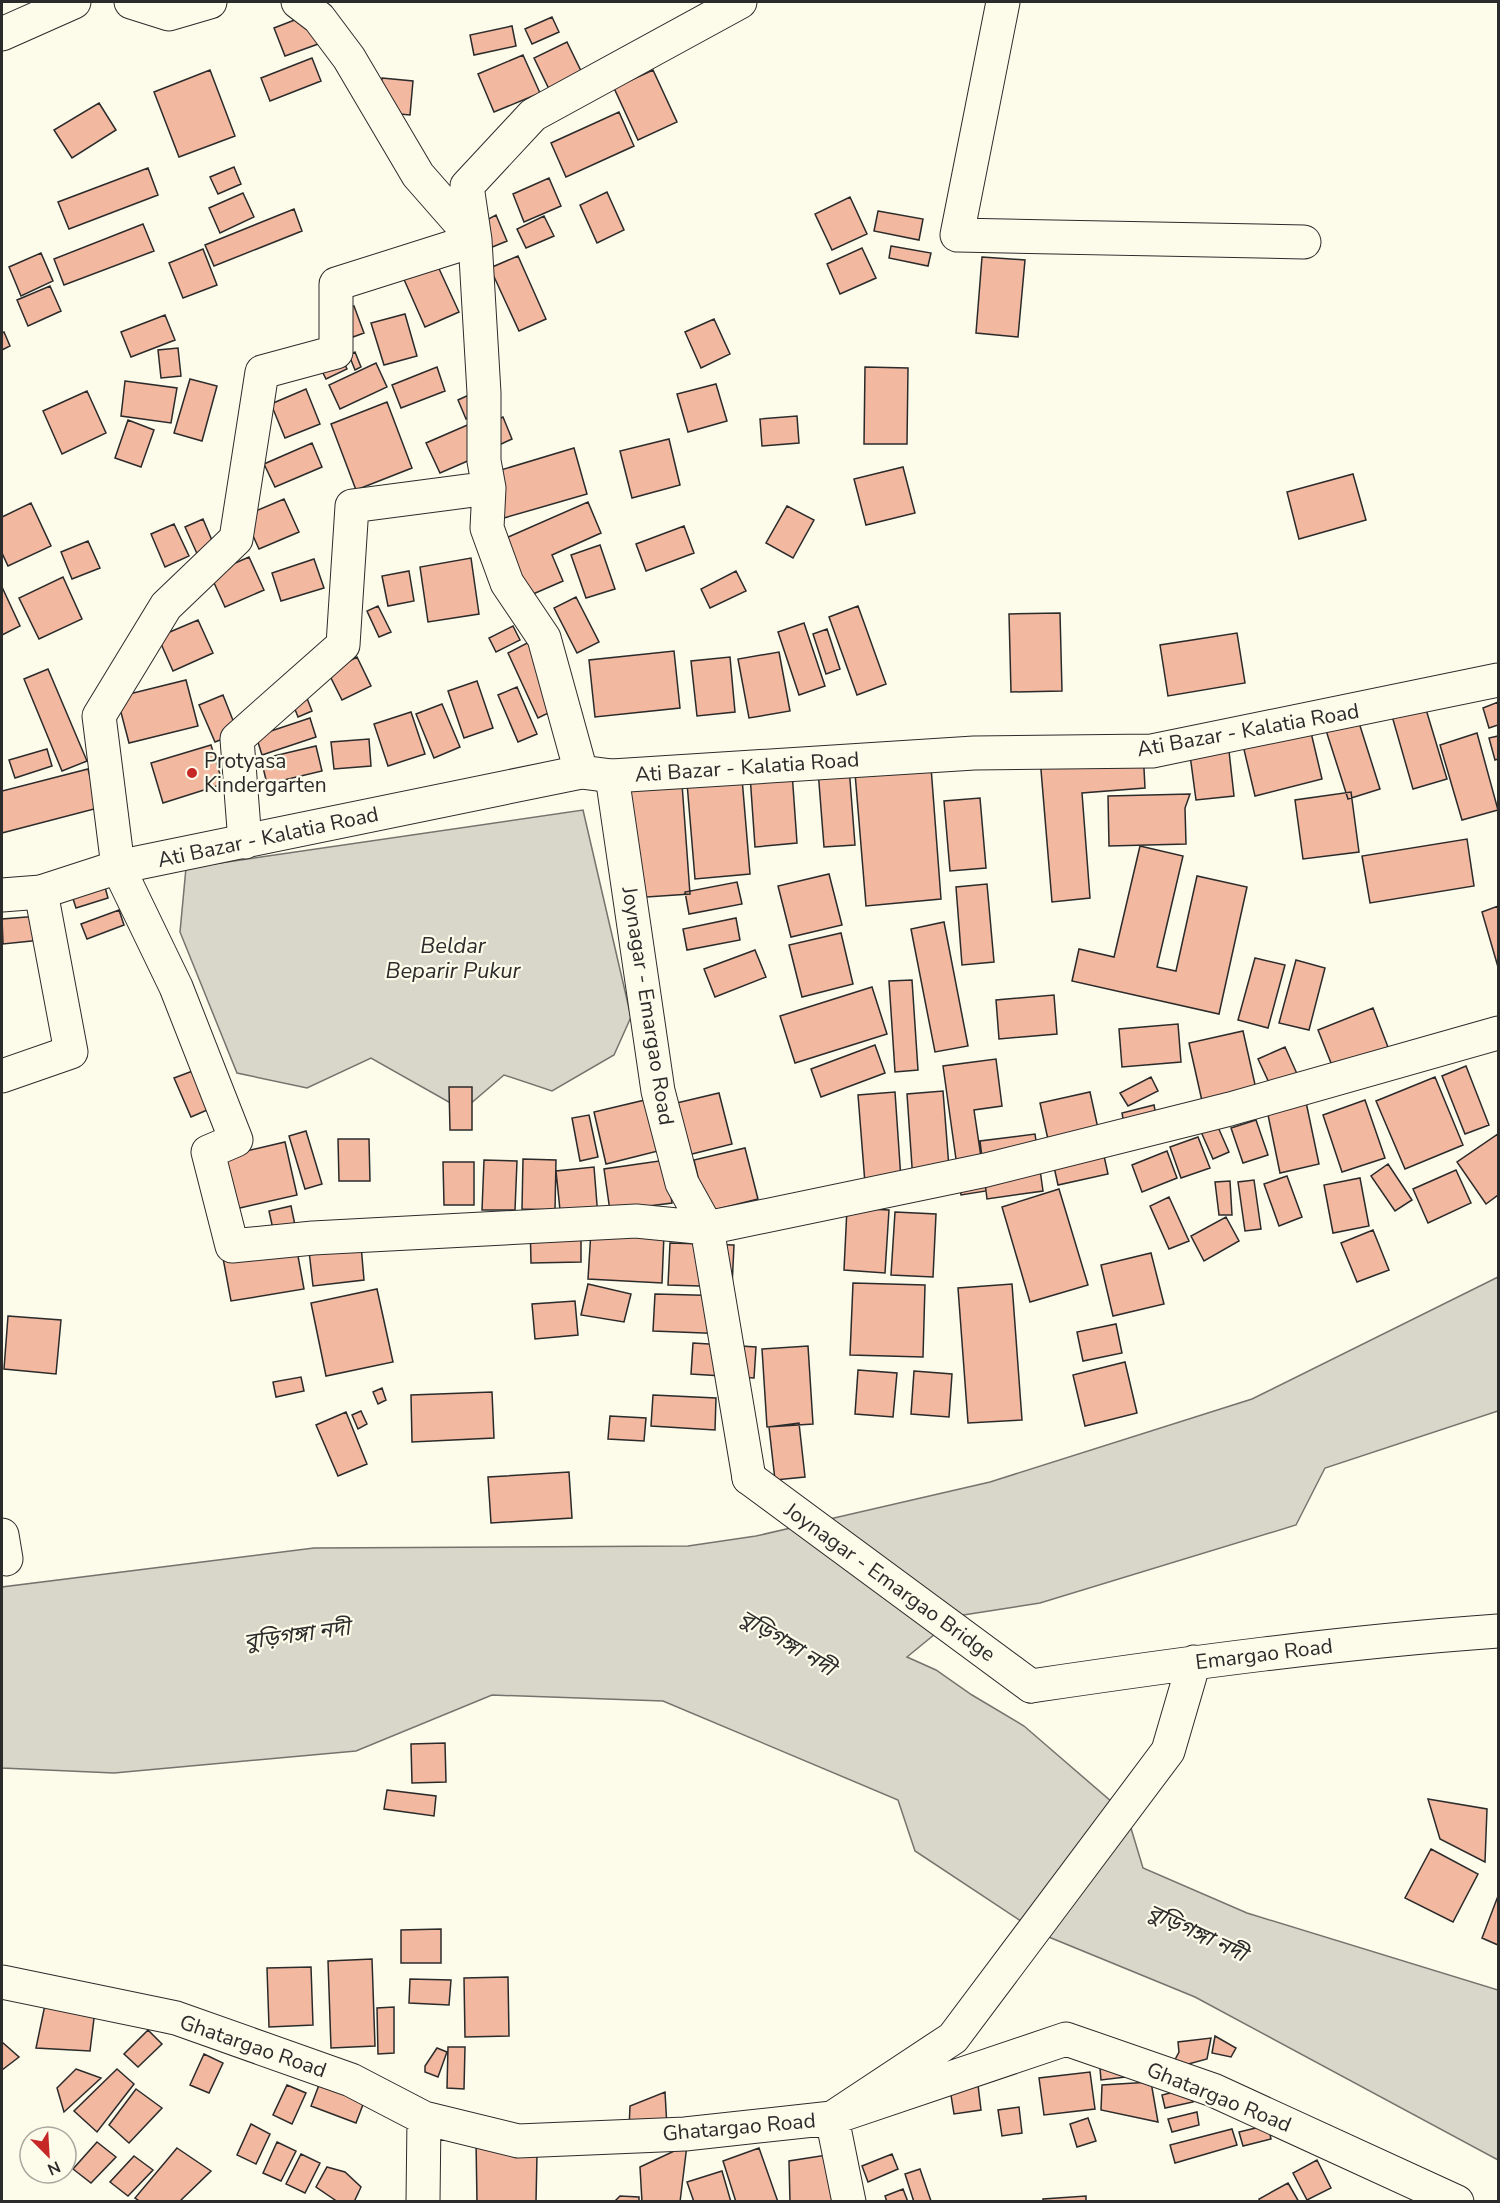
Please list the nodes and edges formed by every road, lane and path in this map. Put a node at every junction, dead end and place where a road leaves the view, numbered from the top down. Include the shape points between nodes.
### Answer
1 (74, 2) edge
2 (131, 2) edge
3 (210, 2) edge
4 (297, 2) edge
5 (740, 2) edge
6 (1003, 2) edge
7 (2, 34) edge
8 (476, 240) junction
9 (1304, 242) dead end
10 (489, 488) junction
11 (1498, 680) edge
12 (597, 774) junction
13 (244, 842) junction
14 (118, 867) junction
15 (40, 892) junction
16 (2, 895) edge
17 (1498, 1033) edge
18 (2, 1076) edge
19 (707, 1228) junction
20 (749, 1478) joint
21 (1498, 1631) edge
22 (1194, 1662) junction
23 (1031, 1686) joint
24 (2, 1982) edge
25 (424, 2118) junction
26 (832, 2118) junction
27 (423, 2202) edge
28 (849, 2202) edge
29 (1458, 2202) edge

1 - 7 street
2 - 3 street via 169,14
4 - 8 street via 320,18 349,58 418,175
5 - 8 street, Joynagar - Emargao Road via 533,115 467,186
6 - 9 street via 957,235
8 - 10 street, Joynagar - Emargao Road via 484,461
8 - 14 street via 336,284 336,352 262,372 236,539 166,606 99,716
10 - 12 street, Joynagar - Emargao Road via 487,528 507,583 544,638
10 - 13 street via 352,506 343,645 237,739
11 - 12 street, Ati Bazar - Kalatia Road via 1152,751 974,753
12 - 13 street, Ati Bazar - Kalatia Road
12 - 19 street, Joynagar - Emargao Road via 658,1091 682,1183
13 - 14 street, Ati Bazar - Kalatia Road
14 - 15 street, Ati Bazar - Kalatia Road
14 - 19 street via 176,987 236,1140 208,1152 232,1246 636,1221
15 - 16 street, Ati Bazar - Kalatia Road
15 - 18 street via 71,1052
17 - 19 street via 1230,1109 998,1167
19 - 20 street, Joynagar - Emargao Road
20 - 23 street, Joynagar - Emargao Bridge
21 - 22 street, Emargao Road
22 - 23 street, Emargao Road
22 - 26 street via 1168,1751 953,2038
24 - 25 street, Ghatargao Road via 176,2018 351,2080
25 - 26 street, Ghatargao Road via 518,2141 685,2134
25 - 27 street
26 - 28 street
26 - 29 street, Ghatargao Road via 1066,2040 1213,2090

